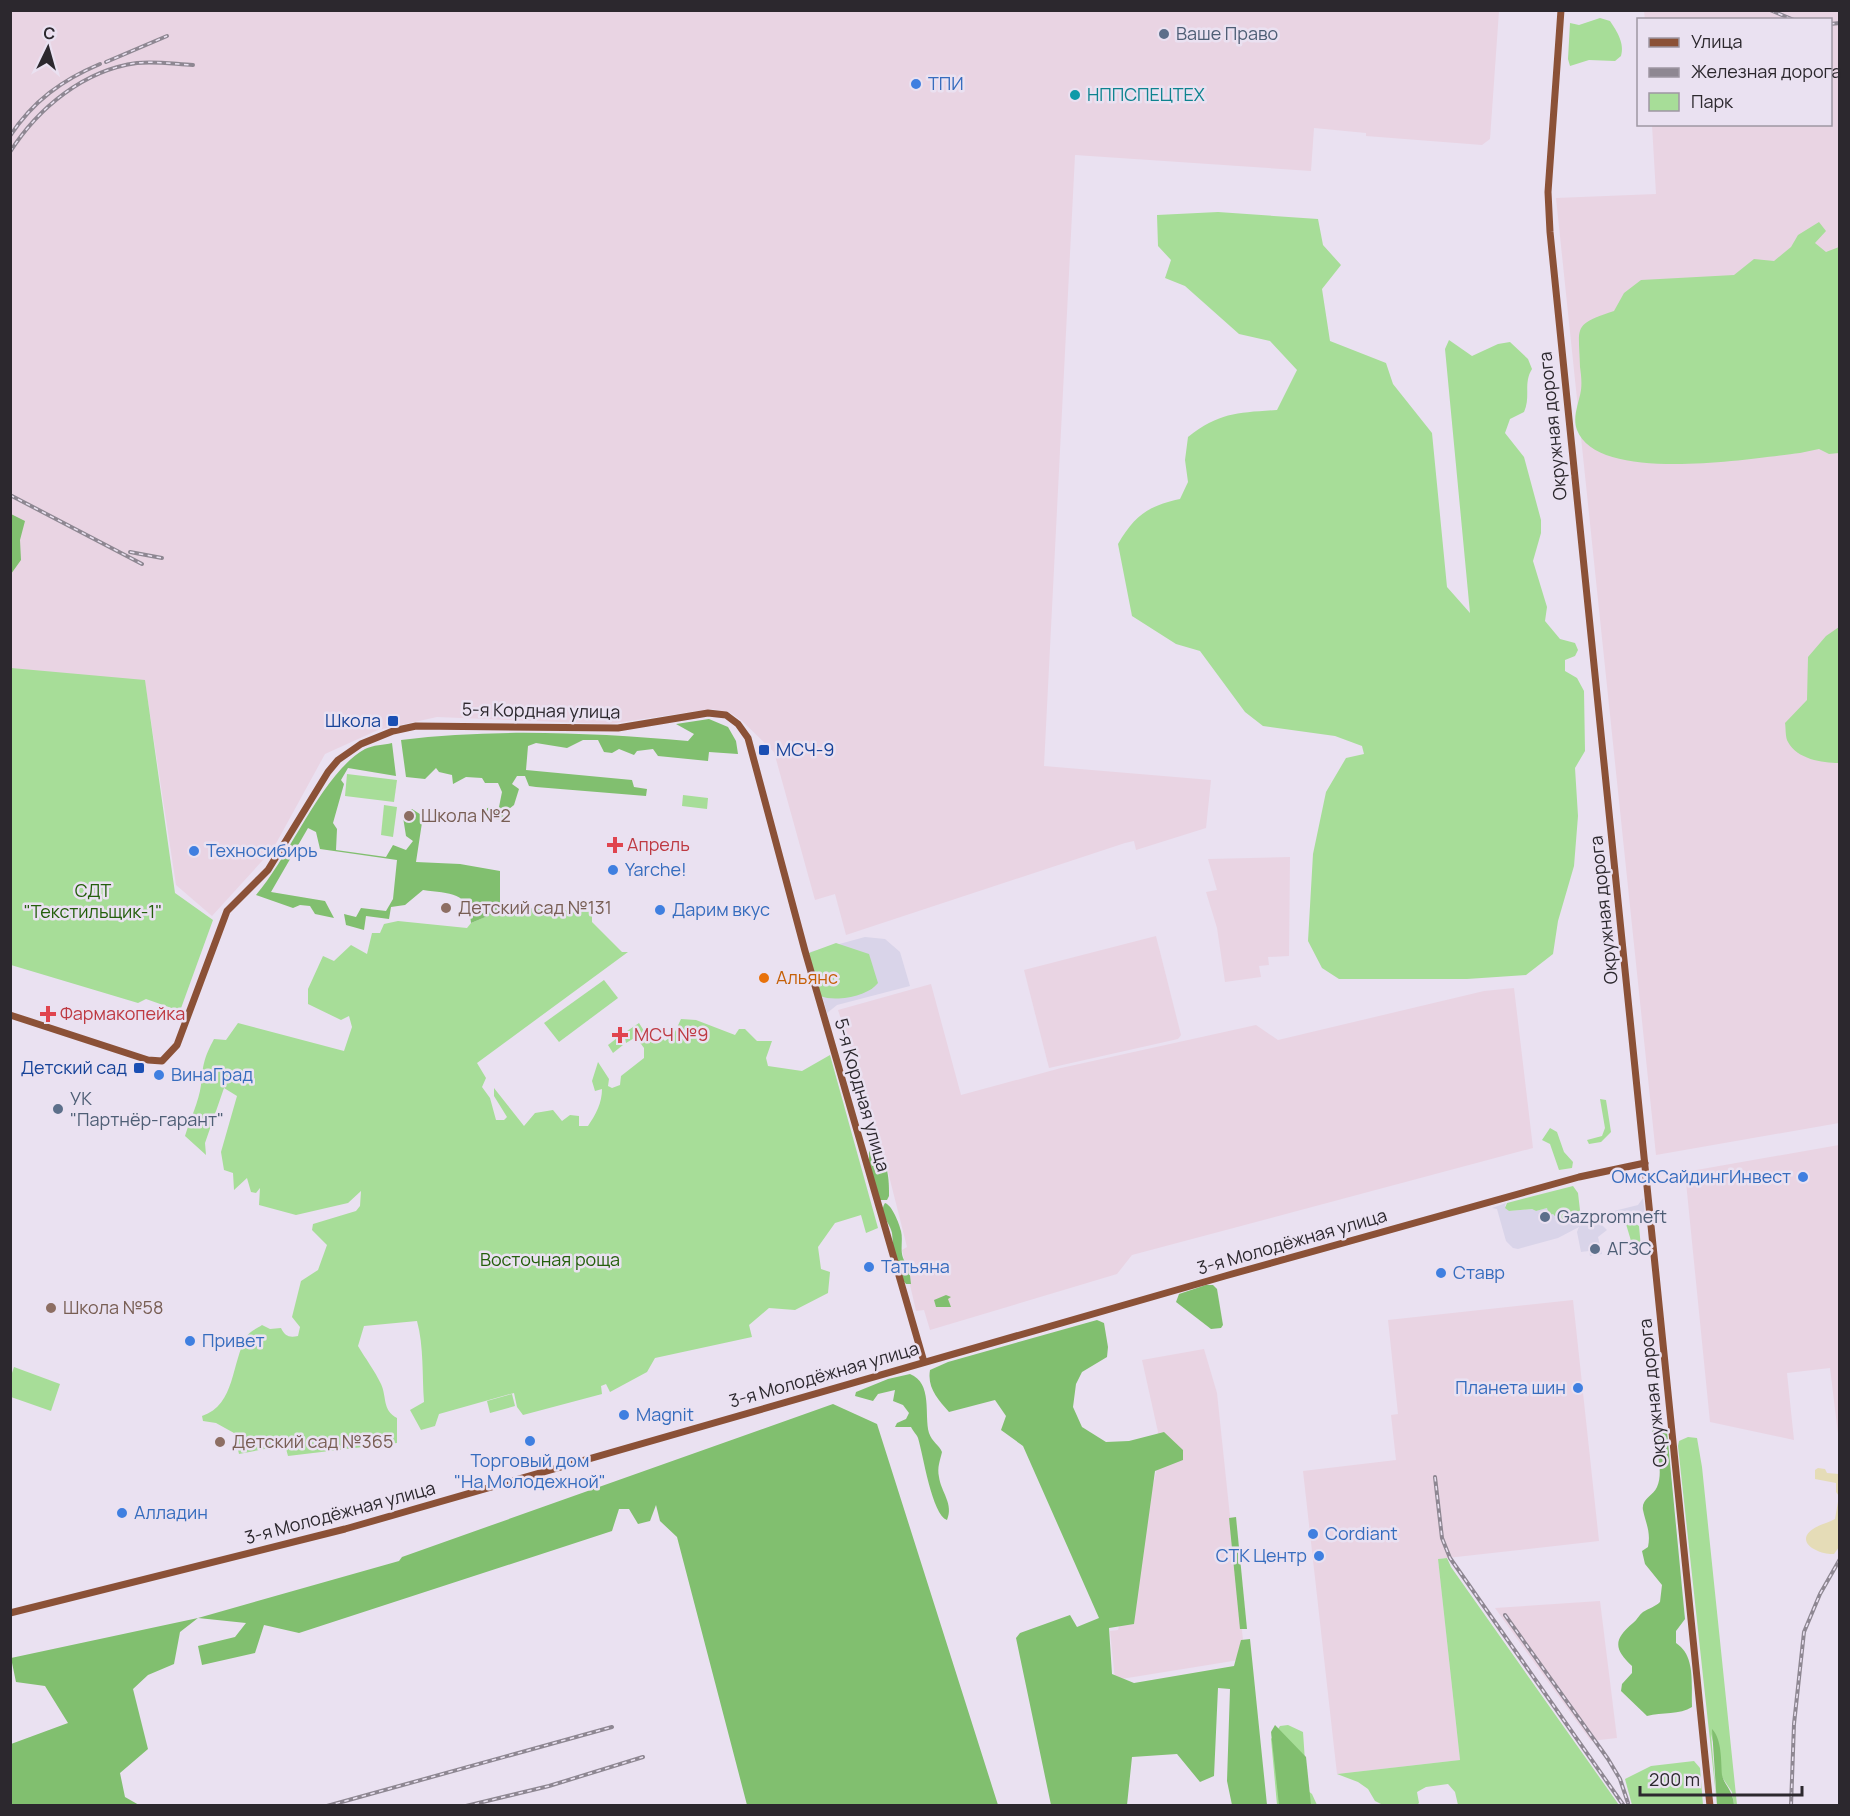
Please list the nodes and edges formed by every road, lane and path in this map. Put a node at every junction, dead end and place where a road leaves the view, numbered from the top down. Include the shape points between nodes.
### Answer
1 (1561, 10) edge
2 (10, 1014) edge
3 (1645, 1163) junction
4 (924, 1362) junction
5 (10, 1613) edge
6 (1710, 1806) edge

1 - 3 main road, Окружная дорога via 1548,192 1550,232
2 - 4 main road, 5-я Кордная улица via 148,1060 162,1061 177,1045 227,911 268,870 338,760 384,734 435,724 607,728 708,713 726,715 748,738 807,959
3 - 4 main road, 3-я Молодёжная улица via 1501,1199
3 - 6 main road, Окружная дорога
4 - 5 main road, 3-я Молодёжная улица via 345,1529

